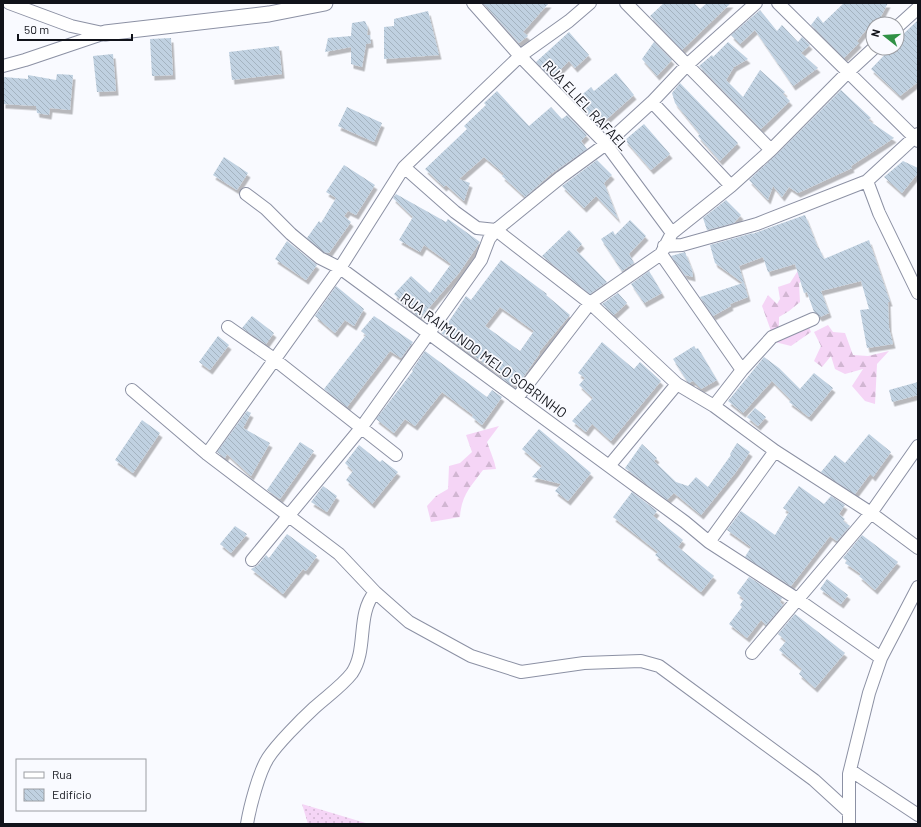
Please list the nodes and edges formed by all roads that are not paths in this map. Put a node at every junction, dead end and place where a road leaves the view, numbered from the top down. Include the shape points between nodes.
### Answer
1 (9, 3) edge
2 (325, 3) edge
3 (473, 3) edge
4 (590, 3) edge
5 (626, 3) edge
6 (756, 3) edge
7 (778, 3) edge
8 (918, 8) edge
9 (905, 20) edge
10 (104, 33) junction
11 (520, 56) junction
12 (865, 56) edge
13 (687, 65) junction
14 (3, 66) edge
15 (848, 72) junction
16 (652, 102) junction
17 (917, 138) edge
18 (606, 144) junction
19 (771, 150) junction
20 (404, 167) junction
21 (867, 181) junction
22 (731, 186) junction
23 (246, 194) dead end
24 (496, 230) junction
25 (672, 232) junction
26 (662, 250) junction
27 (340, 268) junction
28 (918, 293) edge
29 (590, 303) junction
30 (813, 319) dead end
31 (228, 327) dead end
32 (428, 333) junction
33 (274, 359) junction
34 (742, 370) junction
35 (677, 384) junction
36 (132, 390) dead end
37 (517, 398) junction
38 (714, 406) junction
39 (361, 428) junction
40 (918, 446) edge
41 (775, 451) junction
42 (207, 454) junction
43 (396, 454) dead end
44 (609, 466) junction
45 (871, 513) junction
46 (288, 517) junction
47 (709, 542) junction
48 (918, 548) edge
49 (252, 560) dead end
50 (918, 587) edge
51 (375, 592) junction
52 (797, 599) junction
53 (752, 653) dead end
54 (881, 658) junction
55 (850, 770) junction
56 (918, 815) edge
57 (849, 818) edge
58 (247, 824) edge

1 - 10 street via 71,26
2 - 10 street via 269,14
3 - 11 street, RUA ELIEL RAFAEL
4 - 11 street
5 - 13 street
6 - 13 street
7 - 15 street
8 - 9 street
10 - 14 street
11 - 18 street, RUA ELIEL RAFAEL
11 - 20 street
12 - 15 street
13 - 16 street
13 - 19 street
15 - 17 street
15 - 19 street
16 - 18 street
16 - 22 street
17 - 21 street
18 - 24 street
18 - 25 street, RUA ELIEL RAFAEL
19 - 22 street
20 - 24 street via 455,212 478,228
20 - 27 street
21 - 26 street via 757,224
21 - 28 street
22 - 25 street
23 - 27 street, RUA RAIMUNDO MELO SOBRINHO via 320,258
24 - 29 street
24 - 32 street via 489,239 481,260
25 - 26 street
26 - 29 street
26 - 34 street
27 - 32 street, RUA RAIMUNDO MELO SOBRINHO
27 - 33 street
29 - 35 street
29 - 37 street
30 - 34 street via 772,337
31 - 33 street
32 - 37 street, RUA RAIMUNDO MELO SOBRINHO
32 - 39 street
33 - 39 street
33 - 42 street
34 - 38 street
35 - 38 street
35 - 44 street
36 - 42 street
37 - 44 street, RUA RAIMUNDO MELO SOBRINHO
38 - 41 street
39 - 43 street
39 - 46 street
40 - 45 street
41 - 45 street
41 - 47 street
42 - 46 street
44 - 47 street, RUA RAIMUNDO MELO SOBRINHO
45 - 48 street
45 - 52 street
46 - 49 street
46 - 51 street via 339,554
47 - 52 street, RUA RAIMUNDO MELO SOBRINHO
50 - 54 street
51 - 57 street via 409,622 471,656 521,672 584,663 640,661 659,666 814,780
51 - 58 street via 368,600 358,658 352,673 309,713 268,758 251,802
52 - 53 street
52 - 54 street, RUA RAIMUNDO MELO SOBRINHO
54 - 55 street via 869,693
55 - 56 street
55 - 57 street

